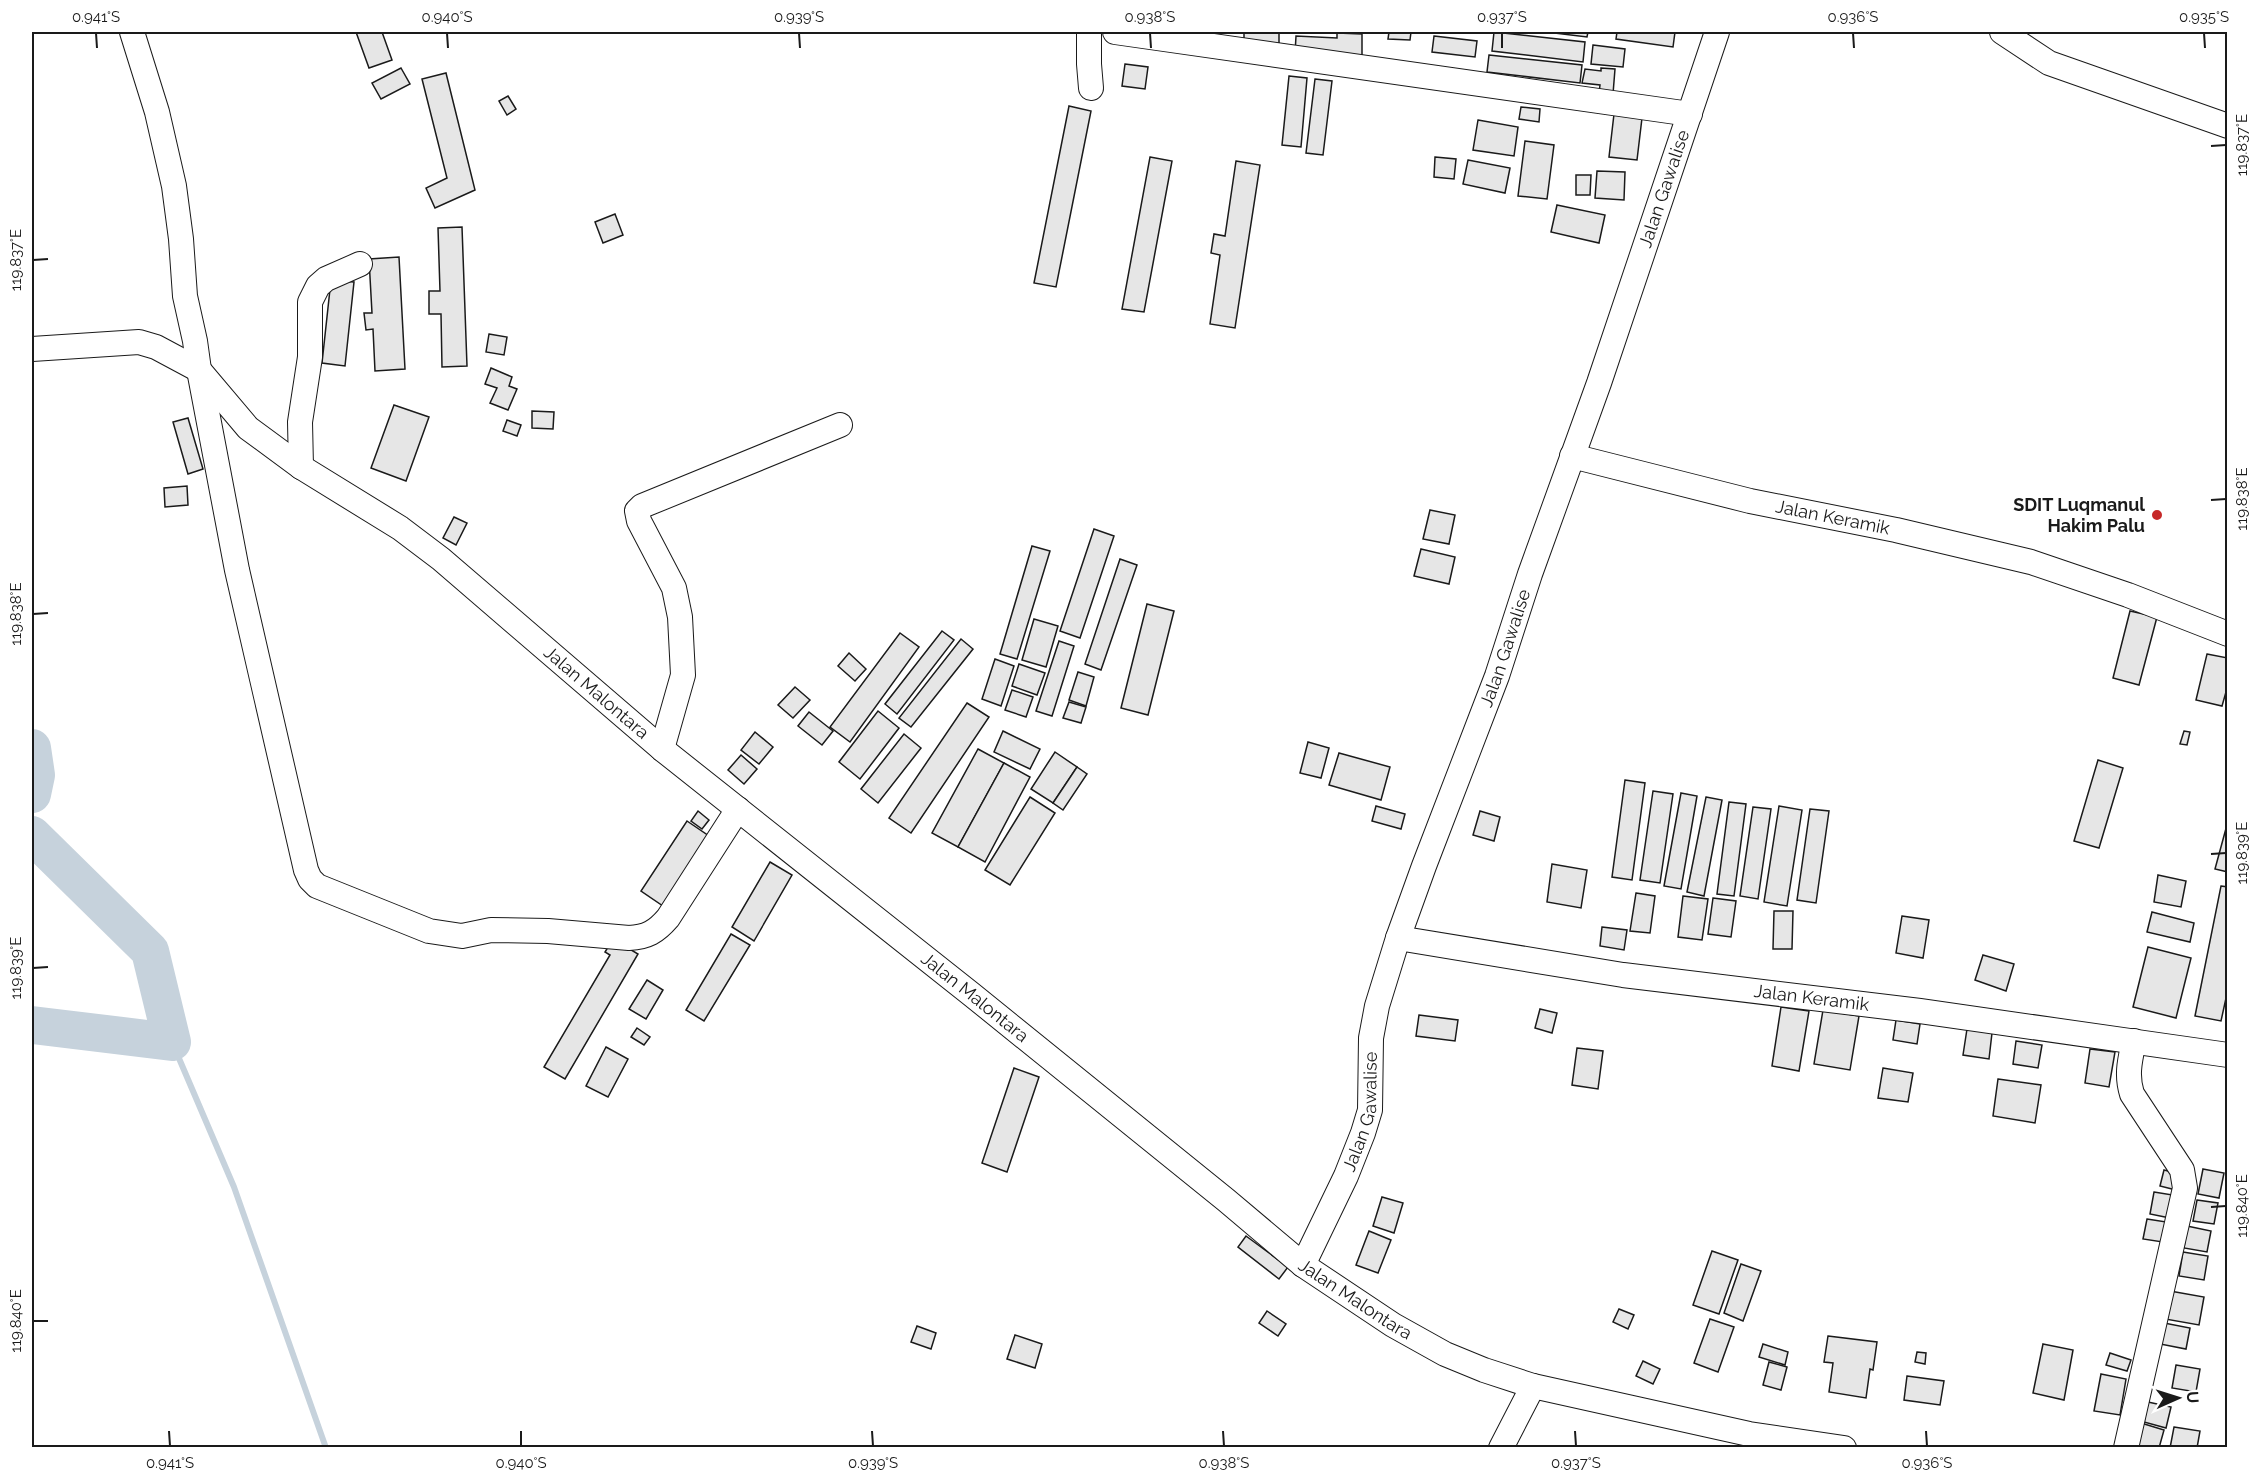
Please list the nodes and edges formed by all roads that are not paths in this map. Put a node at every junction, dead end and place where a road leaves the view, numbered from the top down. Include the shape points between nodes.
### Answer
1 (132, 32) edge
2 (1089, 32) edge
3 (1115, 32) edge
4 (1717, 32) edge
5 (2002, 32) edge
6 (1091, 88) dead end
7 (1690, 114) junction
8 (2228, 126) edge
9 (360, 264) dead end
10 (32, 349) edge
11 (199, 370) junction
12 (840, 425) dead end
13 (1572, 456) junction
14 (301, 467) junction
15 (2228, 634) edge
16 (662, 749) junction
17 (738, 809) junction
18 (1398, 938) junction
19 (2134, 1041) junction
20 (2228, 1055) edge
21 (1303, 1265) junction
22 (1533, 1386) junction
23 (1837, 1447) edge
24 (1501, 1448) edge
25 (2126, 1448) edge

1 - 11 street via 157,112 174,186 185,296
2 - 6 street
3 - 7 street
4 - 7 street, Jalan Gawalise
5 - 8 street via 2049,63
7 - 13 street, Jalan Gawalise
9 - 14 street via 326,279 310,302 310,357 300,422
10 - 11 street via 139,342
11 - 14 street, Jalan Malontara via 248,428
11 - 17 street via 264,694 306,870 317,886 429,931 462,936 514,930 645,937 668,918
12 - 16 street via 637,511 674,588 680,617 683,675
13 - 15 street, Jalan Keramik via 1750,501 2031,562
13 - 18 street, Jalan Gawalise via 1497,676
14 - 16 street, Jalan Malontara via 383,517 441,559
16 - 17 street, Jalan Malontara
17 - 21 street, Jalan Malontara
18 - 19 street, Jalan Keramik via 1623,975
18 - 21 street, Jalan Gawalise via 1371,1038 1370,1110 1346,1176
19 - 20 street, Jalan Keramik
19 - 25 street via 2128,1071 2132,1094 2182,1170 2185,1188
21 - 22 street, Jalan Malontara via 1393,1325 1445,1354
22 - 23 street, Jalan Malontara via 1749,1434
22 - 24 street

